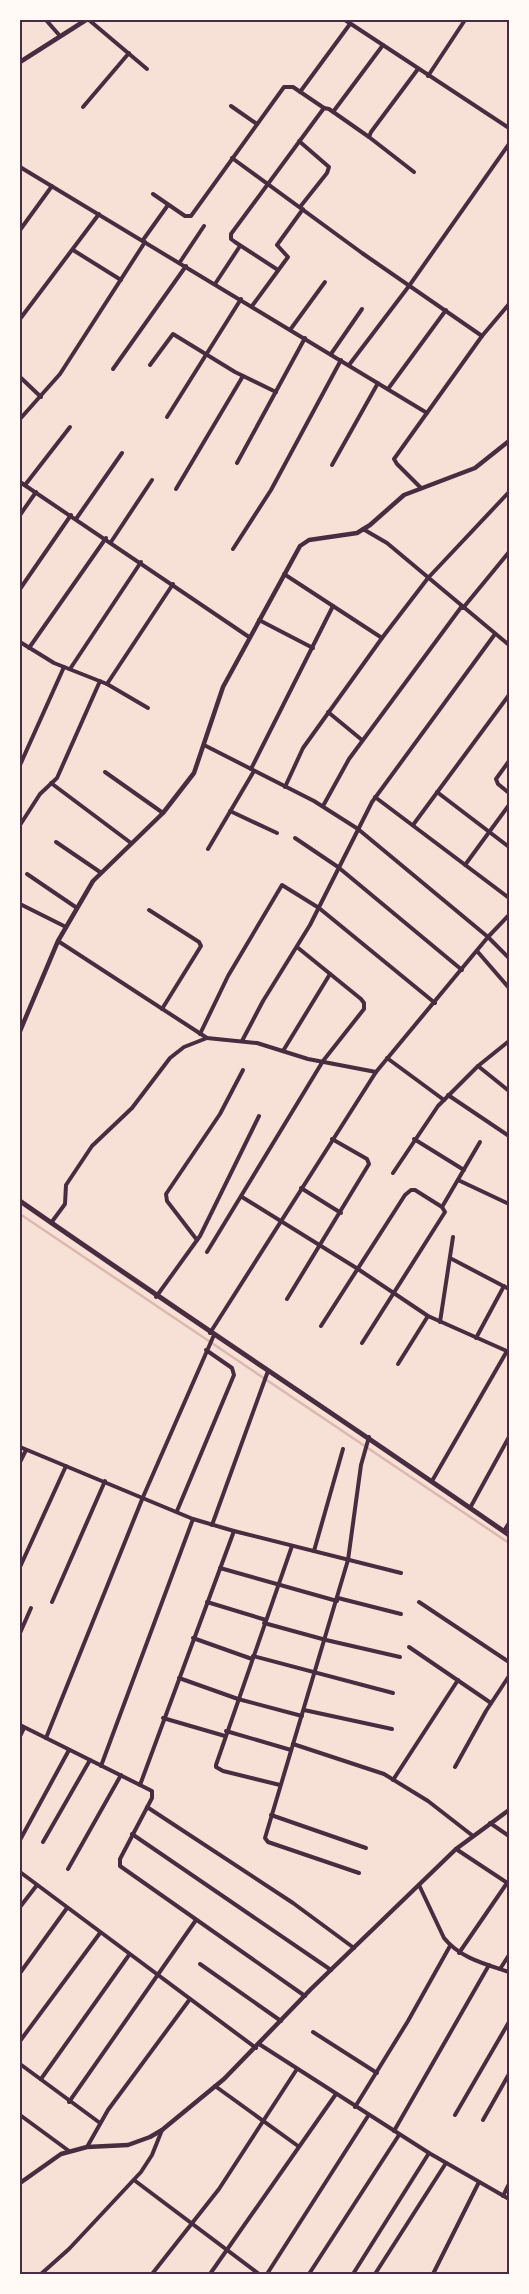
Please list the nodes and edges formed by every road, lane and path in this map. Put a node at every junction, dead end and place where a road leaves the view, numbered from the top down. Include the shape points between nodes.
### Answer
1 (46, 20) edge
2 (88, 20) edge
3 (345, 20) edge
4 (464, 20) edge
5 (350, 24) junction
6 (60, 36) junction
7 (382, 46) junction
8 (129, 53) junction
9 (20, 62) edge
10 (148, 69) dead end
11 (418, 69) junction
12 (428, 76) junction
13 (300, 92) junction
14 (231, 106) dead end
15 (83, 107) dead end
16 (324, 108) junction
17 (333, 112) junction
18 (257, 124) junction
19 (509, 128) edge
20 (369, 138) junction
21 (299, 141) junction
22 (509, 144) edge
23 (232, 158) junction
24 (21, 168) edge
25 (414, 172) dead end
26 (268, 183) junction
27 (52, 186) junction
28 (153, 194) dead end
29 (168, 204) junction
30 (302, 208) junction
31 (99, 214) junction
32 (20, 221) edge
33 (25, 224) junction
34 (204, 226) dead end
35 (20, 230) edge
36 (144, 241) junction
37 (240, 246) junction
38 (73, 250) junction
39 (180, 262) junction
40 (186, 266) junction
41 (278, 270) junction
42 (121, 280) junction
43 (325, 282) dead end
44 (215, 284) junction
45 (409, 286) junction
46 (241, 299) junction
47 (509, 304) edge
48 (252, 306) junction
49 (362, 309) dead end
50 (446, 310) junction
51 (20, 319) edge
52 (290, 330) junction
53 (482, 336) junction
54 (305, 338) junction
55 (207, 354) junction
56 (331, 354) junction
57 (341, 360) junction
58 (150, 365) dead end
59 (349, 366) junction
60 (113, 369) dead end
61 (243, 376) junction
62 (20, 377) edge
63 (378, 383) junction
64 (388, 389) junction
65 (276, 392) junction
66 (41, 397) junction
67 (426, 413) junction
68 (167, 417) dead end
69 (20, 420) edge
70 (70, 427) dead end
71 (509, 441) edge
72 (122, 453) dead end
73 (236, 463) dead end
74 (332, 465) dead end
75 (152, 480) dead end
76 (20, 482) edge
77 (25, 485) junction
78 (422, 488) junction
79 (176, 489) dead end
80 (36, 492) junction
81 (509, 492) edge
82 (20, 515) edge
83 (71, 516) junction
84 (76, 519) junction
85 (363, 529) junction
86 (106, 538) junction
87 (111, 542) junction
88 (233, 549) dead end
89 (509, 552) edge
90 (141, 562) junction
91 (284, 574) junction
92 (428, 578) junction
93 (173, 584) junction
94 (20, 589) edge
95 (333, 606) junction
96 (463, 607) junction
97 (259, 620) junction
98 (495, 634) junction
99 (249, 637) junction
100 (382, 638) junction
101 (20, 642) edge
102 (508, 642) edge
103 (29, 648) junction
104 (313, 648) junction
105 (64, 667) junction
106 (70, 669) junction
107 (100, 681) junction
108 (107, 684) junction
109 (509, 695) edge
110 (148, 708) dead end
111 (328, 712) junction
112 (362, 740) junction
113 (204, 745) junction
114 (509, 761) edge
115 (20, 765) edge
116 (252, 770) junction
117 (105, 772) dead end
118 (51, 783) junction
119 (284, 787) junction
120 (437, 792) junction
121 (509, 793) edge
122 (375, 797) junction
123 (509, 805) edge
124 (323, 806) junction
125 (230, 812) junction
126 (163, 813) junction
127 (20, 825) edge
128 (413, 825) junction
129 (358, 829) junction
130 (489, 832) junction
131 (277, 833) dead end
132 (295, 838) dead end
133 (56, 842) dead end
134 (131, 843) junction
135 (509, 847) edge
136 (208, 849) dead end
137 (465, 865) junction
138 (338, 867) junction
139 (100, 872) junction
140 (27, 874) dead end
141 (509, 898) edge
142 (20, 904) edge
143 (77, 908) junction
144 (319, 908) junction
145 (150, 910) dead end
146 (509, 916) edge
147 (66, 927) junction
148 (488, 937) junction
149 (58, 941) junction
150 (297, 947) junction
151 (477, 951) junction
152 (509, 958) edge
153 (462, 970) junction
154 (330, 974) junction
155 (509, 988) edge
156 (435, 1003) junction
157 (162, 1009) junction
158 (20, 1031) edge
159 (200, 1034) junction
160 (207, 1038) junction
161 (242, 1041) junction
162 (509, 1041) edge
163 (283, 1052) junction
164 (387, 1058) junction
165 (323, 1061) junction
166 (478, 1066) junction
167 (243, 1070) dead end
168 (376, 1072) junction
169 (509, 1091) edge
170 (448, 1095) junction
171 (444, 1100) junction
172 (259, 1116) dead end
173 (509, 1136) edge
174 (332, 1139) junction
175 (414, 1139) junction
176 (480, 1142) dead end
177 (464, 1170) junction
178 (393, 1173) dead end
179 (458, 1180) junction
180 (301, 1188) junction
181 (242, 1197) junction
182 (20, 1201) edge
183 (509, 1204) edge
184 (442, 1207) junction
185 (341, 1213) junction
186 (280, 1221) junction
187 (51, 1223) junction
188 (453, 1237) dead end
189 (197, 1240) junction
190 (321, 1246) junction
191 (207, 1252) dead end
192 (450, 1258) junction
193 (358, 1269) junction
194 (504, 1286) junction
195 (509, 1289) edge
196 (393, 1294) junction
197 (156, 1297) junction
198 (288, 1299) dead end
199 (428, 1316) junction
200 (440, 1322) junction
201 (321, 1326) dead end
202 (212, 1336) junction
203 (476, 1338) junction
204 (362, 1343) dead end
205 (206, 1350) junction
206 (508, 1352) edge
207 (398, 1364) dead end
208 (267, 1374) junction
209 (369, 1437) junction
210 (509, 1437) edge
211 (20, 1447) edge
212 (343, 1448) dead end
213 (26, 1450) junction
214 (20, 1462) edge
215 (66, 1466) junction
216 (432, 1481) junction
217 (105, 1482) junction
218 (143, 1497) junction
219 (470, 1508) junction
220 (177, 1512) junction
221 (194, 1519) junction
222 (509, 1522) edge
223 (212, 1525) junction
224 (234, 1531) junction
225 (506, 1533) edge
226 (292, 1546) junction
227 (314, 1551) junction
228 (348, 1560) junction
229 (20, 1567) edge
230 (220, 1568) junction
231 (401, 1573) dead end
232 (278, 1586) junction
233 (337, 1600) junction
234 (52, 1602) dead end
235 (207, 1602) junction
236 (419, 1602) dead end
237 (31, 1608) dead end
238 (401, 1614) dead end
239 (265, 1622) junction
240 (20, 1633) edge
241 (193, 1638) junction
242 (326, 1640) junction
243 (409, 1647) dead end
244 (400, 1657) dead end
245 (252, 1658) junction
246 (509, 1662) edge
247 (316, 1673) junction
248 (509, 1676) edge
249 (179, 1678) junction
250 (458, 1680) junction
251 (393, 1693) dead end
252 (238, 1699) junction
253 (491, 1702) junction
254 (304, 1710) junction
255 (302, 1716) junction
256 (164, 1718) junction
257 (22, 1726) edge
258 (392, 1729) dead end
259 (226, 1731) junction
260 (20, 1736) edge
261 (225, 1736) junction
262 (46, 1738) junction
263 (293, 1744) junction
264 (69, 1750) junction
265 (290, 1750) junction
266 (90, 1760) junction
267 (101, 1766) junction
268 (455, 1767) dead end
269 (121, 1775) junction
270 (394, 1780) junction
271 (140, 1785) junction
272 (280, 1785) junction
273 (147, 1807) junction
274 (509, 1810) edge
275 (271, 1815) junction
276 (490, 1823) junction
277 (132, 1834) junction
278 (473, 1836) junction
279 (509, 1836) edge
280 (20, 1840) edge
281 (44, 1842) dead end
282 (366, 1848) dead end
283 (456, 1849) junction
284 (68, 1869) dead end
285 (20, 1872) edge
286 (359, 1873) dead end
287 (508, 1884) edge
288 (36, 1885) junction
289 (419, 1885) junction
290 (20, 1907) edge
291 (67, 1908) junction
292 (196, 1920) junction
293 (100, 1933) junction
294 (450, 1946) junction
295 (354, 1948) junction
296 (459, 1953) junction
297 (129, 1955) junction
298 (509, 1955) edge
299 (200, 1964) dead end
300 (489, 1965) junction
301 (500, 1969) junction
302 (331, 1970) junction
303 (509, 1972) edge
304 (20, 1973) edge
305 (158, 1976) junction
306 (305, 1996) junction
307 (190, 1998) junction
308 (281, 2021) junction
309 (509, 2022) edge
310 (313, 2032) dead end
311 (20, 2041) edge
312 (258, 2046) junction
313 (20, 2064) edge
314 (297, 2069) junction
315 (377, 2073) junction
316 (509, 2074) edge
317 (41, 2079) junction
318 (215, 2086) junction
319 (336, 2094) junction
320 (69, 2102) junction
321 (355, 2107) junction
322 (20, 2115) edge
323 (455, 2115) dead end
324 (368, 2116) junction
325 (483, 2120) dead end
326 (263, 2122) junction
327 (100, 2123) junction
328 (162, 2130) junction
329 (394, 2131) junction
330 (399, 2134) junction
331 (298, 2146) junction
332 (87, 2147) junction
333 (69, 2151) junction
334 (429, 2153) junction
335 (446, 2164) junction
336 (134, 2180) junction
337 (20, 2182) edge
338 (479, 2182) junction
339 (509, 2184) edge
340 (503, 2196) junction
341 (509, 2199) edge
342 (193, 2225) junction
343 (227, 2250) junction
344 (41, 2274) edge
345 (152, 2274) edge
346 (210, 2274) edge
347 (259, 2274) edge
348 (267, 2274) edge
349 (309, 2274) edge
350 (353, 2274) edge
351 (375, 2274) edge
352 (433, 2274) edge

1 - 6 street
2 - 6 street
2 - 8 street
3 - 5 street
4 - 12 street
5 - 7 street
5 - 13 street
6 - 9 street
7 - 11 street
7 - 17 street
8 - 10 street
8 - 15 street
11 - 12 street
11 - 20 street
12 - 19 street
13 - 16 street
13 - 18 street via 290,86 284,88
14 - 18 street
16 - 17 street
16 - 21 street
17 - 20 street
18 - 23 street
20 - 25 street
21 - 26 street
21 - 30 street via 328,167
22 - 45 street
23 - 26 street
23 - 29 street via 191,216 185,216
24 - 27 street
26 - 30 street
26 - 37 street via 231,234 231,239
27 - 31 street
27 - 33 street
28 - 29 street
29 - 36 street
30 - 41 street via 277,245 288,255
30 - 45 street
31 - 36 street
31 - 38 street
32 - 33 street
33 - 35 street
34 - 39 street
36 - 39 street
36 - 42 street
37 - 41 street
37 - 44 street
38 - 42 street
38 - 51 street
39 - 40 street
40 - 44 street
40 - 60 street
41 - 48 street
42 - 66 street via 60,374
43 - 52 street
44 - 46 street
45 - 50 street
45 - 59 street
46 - 48 street
46 - 55 street
47 - 53 street
48 - 52 street
49 - 56 street
50 - 53 street
50 - 64 street
52 - 54 street
53 - 67 street
54 - 56 street
54 - 65 street
55 - 58 street via 173,334
55 - 61 street
55 - 68 street
56 - 57 street
57 - 59 street
57 - 88 street via 271,490
59 - 63 street
61 - 65 street
61 - 79 street
62 - 66 street
63 - 64 street
63 - 74 street
64 - 67 street
65 - 73 street
66 - 69 street
67 - 78 street via 394,458
70 - 77 street
71 - 78 street via 475,468
72 - 84 street
75 - 87 street
76 - 77 street
77 - 80 street
78 - 85 street via 399,498
80 - 82 street
80 - 83 street
81 - 92 street
83 - 84 street
83 - 94 street
84 - 86 street
85 - 91 street via 303,543
85 - 92 street via 387,543
86 - 87 street
86 - 103 street
87 - 90 street
89 - 96 street
90 - 93 street
90 - 106 street
91 - 95 street
91 - 97 street
92 - 96 street
92 - 100 street
93 - 99 street
93 - 108 street
95 - 100 street
95 - 104 street
96 - 98 street
96 - 112 street
97 - 99 street
97 - 104 street
98 - 102 street
98 - 122 street
99 - 113 street via 218,699
100 - 111 street
101 - 103 street
103 - 105 street
104 - 116 street
105 - 106 street
105 - 115 street
106 - 107 street
107 - 108 street
107 - 118 street via 57,778
108 - 110 street
109 - 120 street
111 - 112 street
111 - 119 street via 303,748
112 - 124 street
113 - 116 street
113 - 126 street via 194,773
114 - 121 street via 496,779
116 - 119 street
116 - 125 street
117 - 126 street
118 - 127 street
118 - 134 street
119 - 124 street
120 - 128 street
120 - 130 street
122 - 128 street
122 - 129 street
123 - 130 street
124 - 129 street
125 - 131 street
125 - 136 street
126 - 134 street
128 - 137 street
129 - 138 street
129 - 148 street
130 - 135 street
130 - 137 street
132 - 138 street
133 - 139 street
134 - 139 street
137 - 141 street
138 - 144 street
138 - 153 street
139 - 143 street
140 - 143 street
142 - 147 street
143 - 147 street
144 - 150 street
144 - 156 street
144 - 159 street via 286,886 280,887 228,976
145 - 157 street via 201,944
146 - 148 street
147 - 149 street
148 - 151 street
148 - 152 street
149 - 157 street
149 - 158 street
150 - 154 street
150 - 161 street
151 - 153 street
151 - 155 street
153 - 156 street
154 - 163 street
154 - 165 street via 365,1006
156 - 164 street
157 - 159 street
159 - 160 street
160 - 161 street
160 - 187 street via 184,1047 170,1058 132,1108 92,1146 66,1185 65,1204
161 - 163 street via 257,1042
162 - 166 street
163 - 165 street
164 - 168 street
164 - 171 street
165 - 168 street
165 - 181 street
166 - 169 street
166 - 170 street
167 - 189 street via 220,1114 166,1194 167,1200
168 - 174 street
170 - 171 street
170 - 173 street
171 - 175 street
172 - 189 street
174 - 180 street
174 - 185 street via 369,1161
175 - 177 street
175 - 178 street
176 - 177 street
177 - 179 street
179 - 183 street
179 - 184 street
180 - 185 street
180 - 186 street
181 - 186 street
181 - 191 street
182 - 187 main road
184 - 193 street via 415,1190 408,1191
184 - 196 street via 444,1214
185 - 190 street
186 - 190 street
186 - 202 street
187 - 197 main road
188 - 192 street
189 - 197 street
190 - 193 street
190 - 198 street
192 - 194 street
192 - 200 street
193 - 196 street
193 - 201 street
194 - 195 street
194 - 203 street
196 - 199 street
196 - 204 street
197 - 202 main road
199 - 200 street
199 - 207 street
200 - 203 street
202 - 205 street
202 - 208 main road
203 - 206 street
205 - 218 street
205 - 220 street via 232,1368 234,1375
206 - 216 street
208 - 209 main road
208 - 223 street
209 - 216 main road
209 - 228 street
210 - 219 street
211 - 213 street
212 - 227 street
213 - 214 street
213 - 215 street
215 - 217 street
215 - 229 street
216 - 219 main road
217 - 218 street
217 - 234 street
218 - 220 street
218 - 262 street
219 - 225 main road
220 - 221 street
221 - 223 street
221 - 267 street
222 - 225 street
223 - 224 street
224 - 226 street
224 - 230 street
226 - 227 street
226 - 232 street
227 - 228 street
228 - 231 street
228 - 233 street
230 - 232 street
230 - 235 street
232 - 233 street
232 - 239 street
233 - 238 street
233 - 242 street
235 - 239 street
235 - 241 street
236 - 246 street
237 - 240 street
239 - 242 street
239 - 245 street
241 - 245 street
241 - 249 street
242 - 244 street
242 - 247 street
243 - 250 street
245 - 247 street
245 - 252 street
247 - 251 street
247 - 254 street
248 - 253 street
249 - 252 street
249 - 256 street
250 - 253 street
250 - 270 street
252 - 255 street
252 - 259 street
253 - 268 street
254 - 255 street
254 - 258 street
255 - 263 street
256 - 261 street
256 - 271 street
257 - 260 street
257 - 262 street
259 - 261 street
259 - 265 street
261 - 272 street via 216,1768
262 - 264 street
263 - 265 street
263 - 270 street
264 - 266 street
264 - 280 street
265 - 272 street
266 - 267 street
266 - 281 street
267 - 269 street
269 - 271 street
269 - 284 street
270 - 278 street
271 - 273 street via 153,1794
272 - 275 street
273 - 277 street
273 - 295 street via 293,1903
274 - 276 street
275 - 282 street
275 - 286 street via 266,1841
276 - 278 street
276 - 279 street
277 - 292 street via 120,1866
277 - 302 street
278 - 283 street
283 - 287 street
283 - 289 street
285 - 288 street
287 - 296 street
288 - 290 street
288 - 291 street
289 - 294 street
289 - 295 street
291 - 293 street
291 - 304 street
292 - 305 street
292 - 306 street
293 - 297 street
293 - 311 street
294 - 296 street
294 - 315 street
295 - 302 street
296 - 300 street
297 - 305 street
297 - 317 street
298 - 301 street
299 - 308 street
300 - 301 street
300 - 329 street
301 - 303 street
302 - 306 street
305 - 307 street
305 - 320 street
306 - 308 street
307 - 312 street
307 - 327 street
308 - 312 street
309 - 323 street
310 - 315 street
312 - 314 street
312 - 318 street
313 - 317 street
314 - 319 street
314 - 326 street
315 - 321 street
316 - 325 street
317 - 320 street
318 - 326 street
318 - 328 street
319 - 321 street
319 - 331 street
320 - 327 street
321 - 324 street
322 - 333 street
324 - 329 street
324 - 348 street
326 - 331 street
326 - 342 street
327 - 332 street
328 - 332 street via 128,2145
328 - 336 street via 148,2162
329 - 330 street
330 - 334 street
330 - 349 street
331 - 343 street
332 - 333 street
333 - 337 street via 53,2158
334 - 335 street
334 - 350 street
335 - 338 street
335 - 351 street
336 - 342 street
336 - 344 street
338 - 340 street
338 - 352 street
339 - 340 street
340 - 341 street
342 - 343 street
342 - 345 street
343 - 346 street
343 - 347 street

